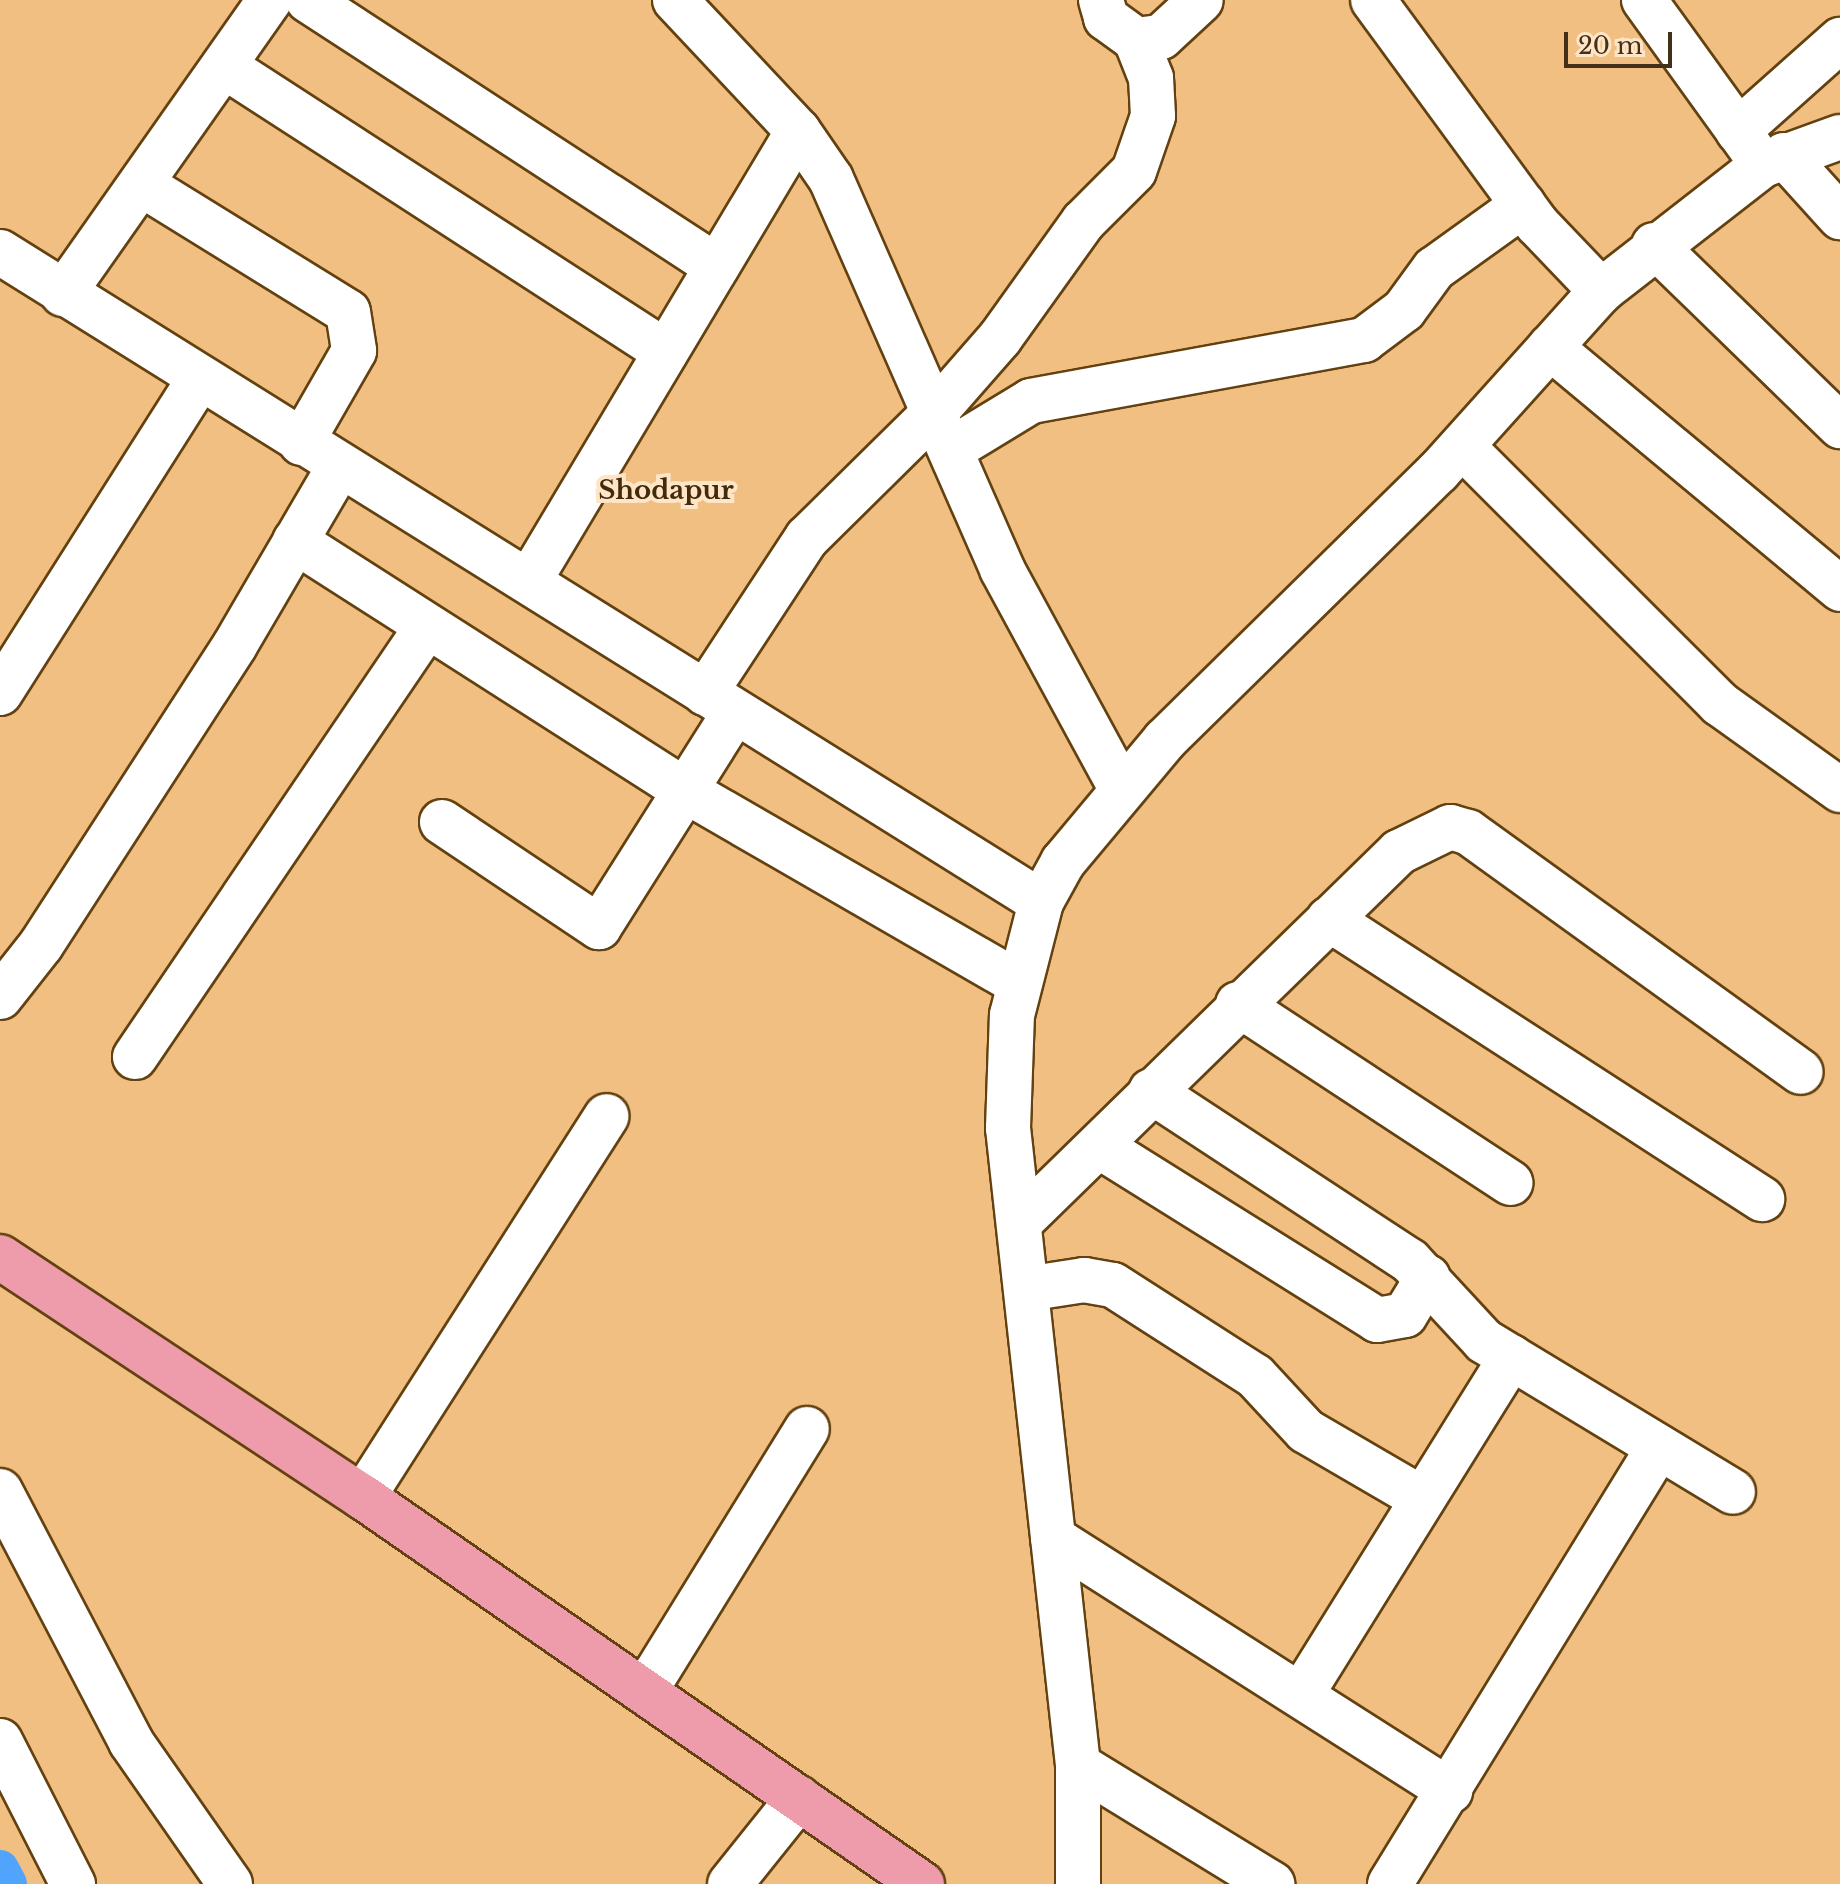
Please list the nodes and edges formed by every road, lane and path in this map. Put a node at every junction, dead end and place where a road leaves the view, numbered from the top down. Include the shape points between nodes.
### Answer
1 (270, 0) edge
2 (308, 0) edge
3 (675, 0) edge
4 (1101, 0) edge
5 (1201, 0) edge
6 (1373, 0) edge
7 (1644, 0) edge
8 (1136, 40) junction
9 (1840, 40) edge
10 (224, 66) junction
11 (798, 131) junction
12 (1738, 131) junction
13 (1840, 137) edge
14 (1774, 160) junction
15 (141, 184) junction
16 (1523, 205) junction
17 (1840, 217) edge
18 (1654, 245) junction
19 (0, 252) edge
20 (717, 267) junction
21 (1601, 291) junction
22 (63, 294) junction
23 (1550, 347) junction
24 (666, 352) junction
25 (199, 380) junction
26 (1840, 426) edge
27 (944, 430) junction
28 (301, 443) junction
29 (1462, 446) junction
30 (339, 467) junction
31 (295, 541) junction
32 (529, 581) junction
33 (1840, 589) edge
34 (426, 628) junction
35 (0, 693) edge
36 (720, 702) junction
37 (1122, 790) junction
38 (1840, 790) edge
39 (686, 791) junction
40 (442, 822) dead end
41 (1041, 902) junction
42 (1329, 919) junction
43 (1017, 982) junction
44 (0, 997) edge
45 (1238, 1004) junction
46 (135, 1057) dead end
47 (1801, 1072) dead end
48 (1151, 1091) junction
49 (607, 1116) dead end
50 (1099, 1146) junction
51 (1511, 1183) dead end
52 (1762, 1199) dead end
53 (1020, 1222) junction
54 (0, 1257) edge
55 (1428, 1277) junction
56 (1026, 1289) junction
57 (1511, 1357) junction
58 (807, 1429) dead end
59 (1659, 1447) junction
60 (0, 1491) edge
61 (1733, 1492) dead end
62 (363, 1497) junction
63 (1423, 1499) junction
64 (1053, 1538) junction
65 (645, 1691) junction
66 (1301, 1695) junction
67 (0, 1741) edge
68 (1078, 1765) junction
69 (1450, 1791) junction
70 (799, 1798) junction
71 (73, 1884) edge
72 (230, 1884) edge
73 (730, 1884) edge
74 (922, 1884) edge
75 (1078, 1884) edge
76 (1272, 1884) edge
77 (1390, 1884) edge

1 - 10 street
2 - 20 street
3 - 11 street
4 - 8 street via 1106,18
5 - 8 street via 1161,37
6 - 16 street
7 - 12 street
8 - 27 street via 1151,78 1153,116 1134,171 1083,222 1000,338
9 - 12 street
10 - 15 street
10 - 24 street
11 - 20 street
11 - 27 street via 837,190
12 - 14 street
13 - 14 street
14 - 17 street
14 - 18 street
15 - 22 street
15 - 28 street via 348,312 354,351
16 - 21 street
16 - 27 street via 1434,269 1404,310 1364,340 1031,401
18 - 21 street
18 - 26 street
19 - 22 street
20 - 24 street
21 - 23 street
22 - 25 street
23 - 29 street
23 - 33 street
24 - 32 street
25 - 28 street
25 - 35 street
27 - 36 street via 807,538
27 - 37 street via 1002,569
28 - 30 street
29 - 37 street
29 - 38 street via 1720,704
30 - 31 street
30 - 32 street
31 - 34 street
31 - 44 street via 41,945
32 - 36 street
34 - 39 street
34 - 46 street
36 - 39 street
36 - 41 street
37 - 41 street
39 - 40 street via 599,927
39 - 43 street
41 - 43 street
42 - 45 street
42 - 47 street via 1415,840 1450,827 1468,832
42 - 52 street
43 - 53 street via 1008,1128
45 - 48 street
45 - 51 street
48 - 50 street
48 - 55 street
49 - 62 street
50 - 53 street
50 - 55 street via 1377,1320 1405,1315
53 - 56 street
54 - 62 main road
55 - 57 street via 1460,1321
56 - 63 street via 1084,1280 1113,1285 1255,1376 1306,1431
56 - 64 street
57 - 59 street
57 - 63 street
58 - 65 street
59 - 61 street
59 - 69 street
60 - 72 street via 131,1742
62 - 65 main road
63 - 66 street
64 - 66 street
64 - 68 street
65 - 70 main road
66 - 69 street
67 - 71 street
68 - 75 street
68 - 76 street
69 - 77 street
70 - 73 street
70 - 74 main road

